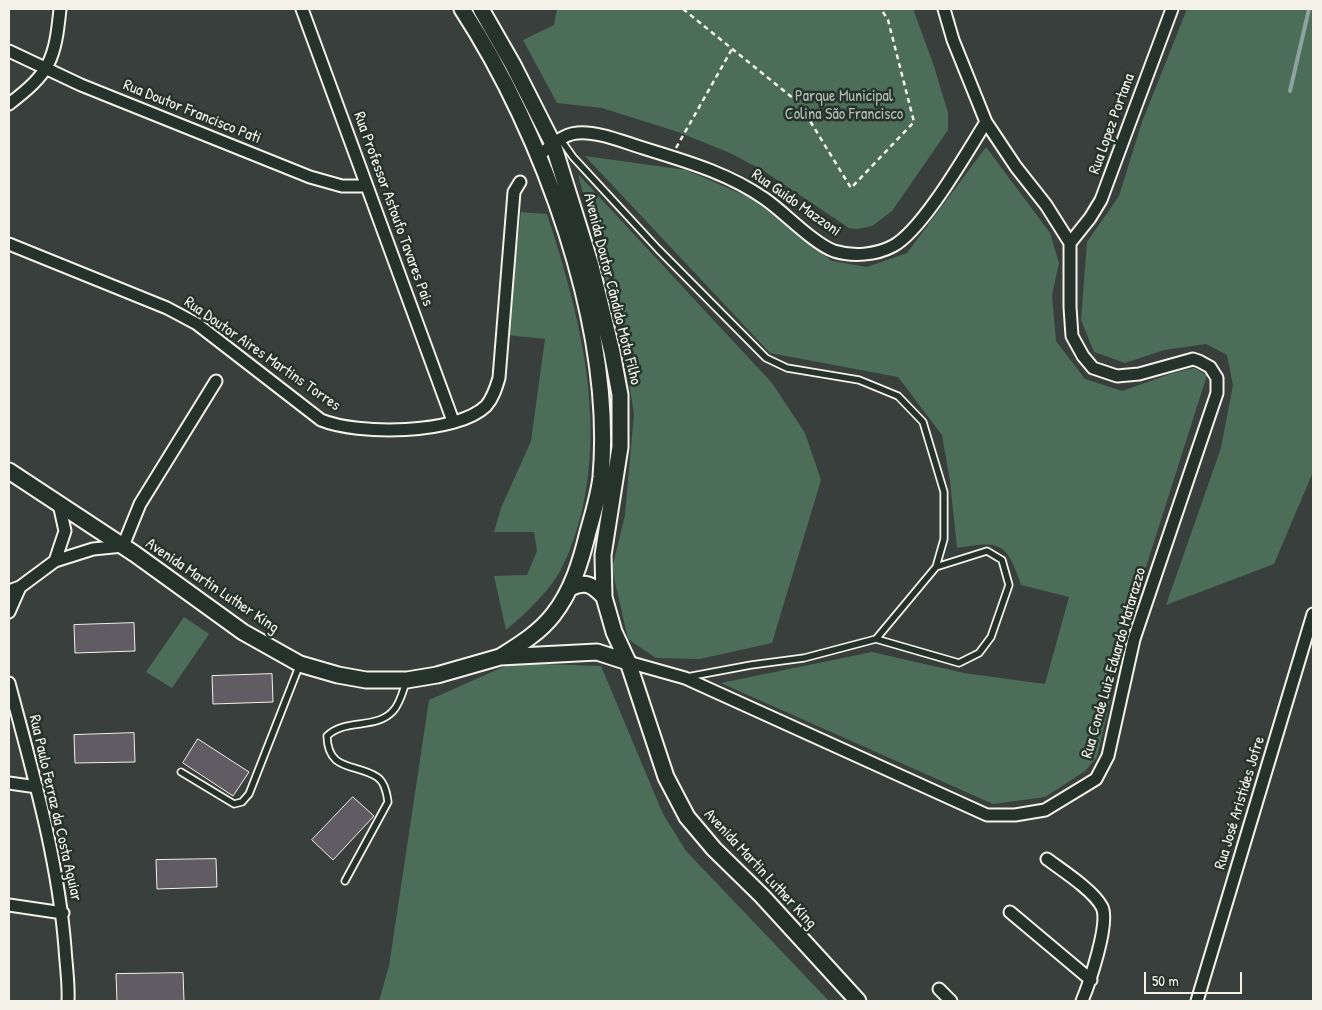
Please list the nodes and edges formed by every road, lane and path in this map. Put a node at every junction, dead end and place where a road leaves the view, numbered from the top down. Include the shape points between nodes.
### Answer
1 (60, 9) edge
2 (302, 9) edge
3 (462, 9) edge
4 (480, 9) edge
5 (683, 9) edge
6 (881, 9) edge
7 (944, 9) edge
8 (1172, 9) edge
9 (732, 49) junction
10 (9, 51) edge
11 (48, 68) junction
12 (9, 104) edge
13 (986, 122) junction
14 (557, 142) junction
15 (539, 156) junction
16 (671, 157) junction
17 (520, 182) dead end
18 (367, 186) junction
19 (1070, 243) junction
20 (9, 244) edge
21 (216, 381) dead end
22 (454, 421) junction
23 (9, 471) edge
24 (59, 504) junction
25 (122, 546) junction
26 (55, 561) junction
27 (936, 567) junction
28 (20, 587) junction
29 (570, 588) junction
30 (9, 591) edge
31 (604, 597) junction
32 (9, 612) edge
33 (1313, 617) edge
34 (541, 629) junction
35 (614, 632) junction
36 (876, 639) junction
37 (1308, 647) edge
38 (597, 652) junction
39 (550, 655) junction
40 (500, 658) junction
41 (628, 662) junction
42 (300, 664) junction
43 (685, 678) junction
44 (407, 680) junction
45 (9, 683) edge
46 (181, 772) dead end
47 (9, 783) edge
48 (37, 787) junction
49 (1047, 859) dead end
50 (345, 881) dead end
51 (9, 906) edge
52 (1010, 912) dead end
53 (62, 913) junction
54 (1091, 980) junction
55 (940, 989) dead end
56 (68, 1001) edge
57 (858, 1001) edge
58 (951, 1001) edge
59 (1082, 1001) edge
60 (1197, 1001) edge

1 - 11 street via 57,39
2 - 18 street, Rua Professor Astoufo Tavares Pais
3 - 15 main road, Avenida Doutor Cândido Mota Filho
4 - 14 main road, Avenida Doutor Cândido Mota Filho
5 - 9 path
6 - 9 path via 888,20 914,122 851,188 799,103
7 - 13 street
8 - 19 street, Rua Lopez Portana via 1101,200
9 - 16 path
10 - 11 street, Rua Doutor Francisco Pati
11 - 12 street
11 - 18 street, Rua Doutor Francisco Pati via 81,85 310,177 342,186
13 - 16 street, Rua Guido Mazzoni via 930,209 894,245 865,254 852,255 832,250 740,183 708,168
13 - 19 street
14 - 15 street, Rua Guido Mazzoni
14 - 16 street, Rua Guido Mazzoni via 574,133 590,133
14 - 27 lane via 766,358 787,368 859,380 898,396 923,422 944,492 944,539
14 - 31 main road, Avenida Doutor Cândido Mota Filho via 592,266 620,395 620,447 603,555
15 - 29 main road, Avenida Doutor Cândido Mota Filho via 573,254 601,390 601,479 583,553
17 - 22 street, Rua Doutor Aires Martins Torres via 514,192 499,378 494,394 485,406
18 - 22 street, Rua Professor Astoufo Tavares Pais
19 - 43 street, Rua Conde Luiz Eduardo Matarazzo via 1072,336 1093,368 1117,376 1139,374 1194,359 1210,367 1218,385 1134,639 1108,756 1096,779 1045,810 988,815
20 - 22 street, Rua Doutor Aires Martins Torres via 167,308 197,324 321,420 356,429 399,430
21 - 25 street via 140,504
23 - 24 main road, Avenida Martin Luther King
24 - 25 main road, Avenida Martin Luther King
24 - 26 street via 65,531
25 - 26 street
25 - 42 main road, Avenida Martin Luther King via 243,632
26 - 28 street
27 - 36 lane
27 - 36 lane via 987,551 1002,560 1009,585 991,637 979,653 959,663
28 - 30 street
28 - 32 street
29 - 31 main road via 579,583 586,584 596,587
29 - 34 main road, Avenida Martin Luther King
31 - 35 main road, Avenida Martin Luther King
33 - 37 street, Rua José Aristides Jofre
34 - 39 main road via 541,644
34 - 40 main road, Avenida Martin Luther King
35 - 38 main road
35 - 41 main road, Avenida Martin Luther King
36 - 43 lane via 804,658 751,664
37 - 60 street, Rua José Aristides Jofre
38 - 39 main road, Avenida Martin Luther King
38 - 41 main road, Avenida Martin Luther King
39 - 40 main road, Avenida Martin Luther King
40 - 44 main road, Avenida Martin Luther King
41 - 43 street, Rua Conde Luiz Eduardo Matarazzo
41 - 57 main road, Avenida Martin Luther King via 666,777 687,817
42 - 44 main road, Avenida Martin Luther King via 366,680
42 - 46 lane via 249,794 242,802 234,804
44 - 50 lane via 392,712 380,720 335,729 327,736 328,748 339,763 378,778 386,789 388,802
45 - 48 street, Rua Paulo Ferraz da Costa Aguiar
47 - 48 street
48 - 53 street, Rua Paulo Ferraz da Costa Aguiar
49 - 54 street via 1094,896 1103,908 1104,920
51 - 53 street
52 - 54 street
53 - 56 street, Rua Paulo Ferraz da Costa Aguiar
54 - 59 street
55 - 58 street

